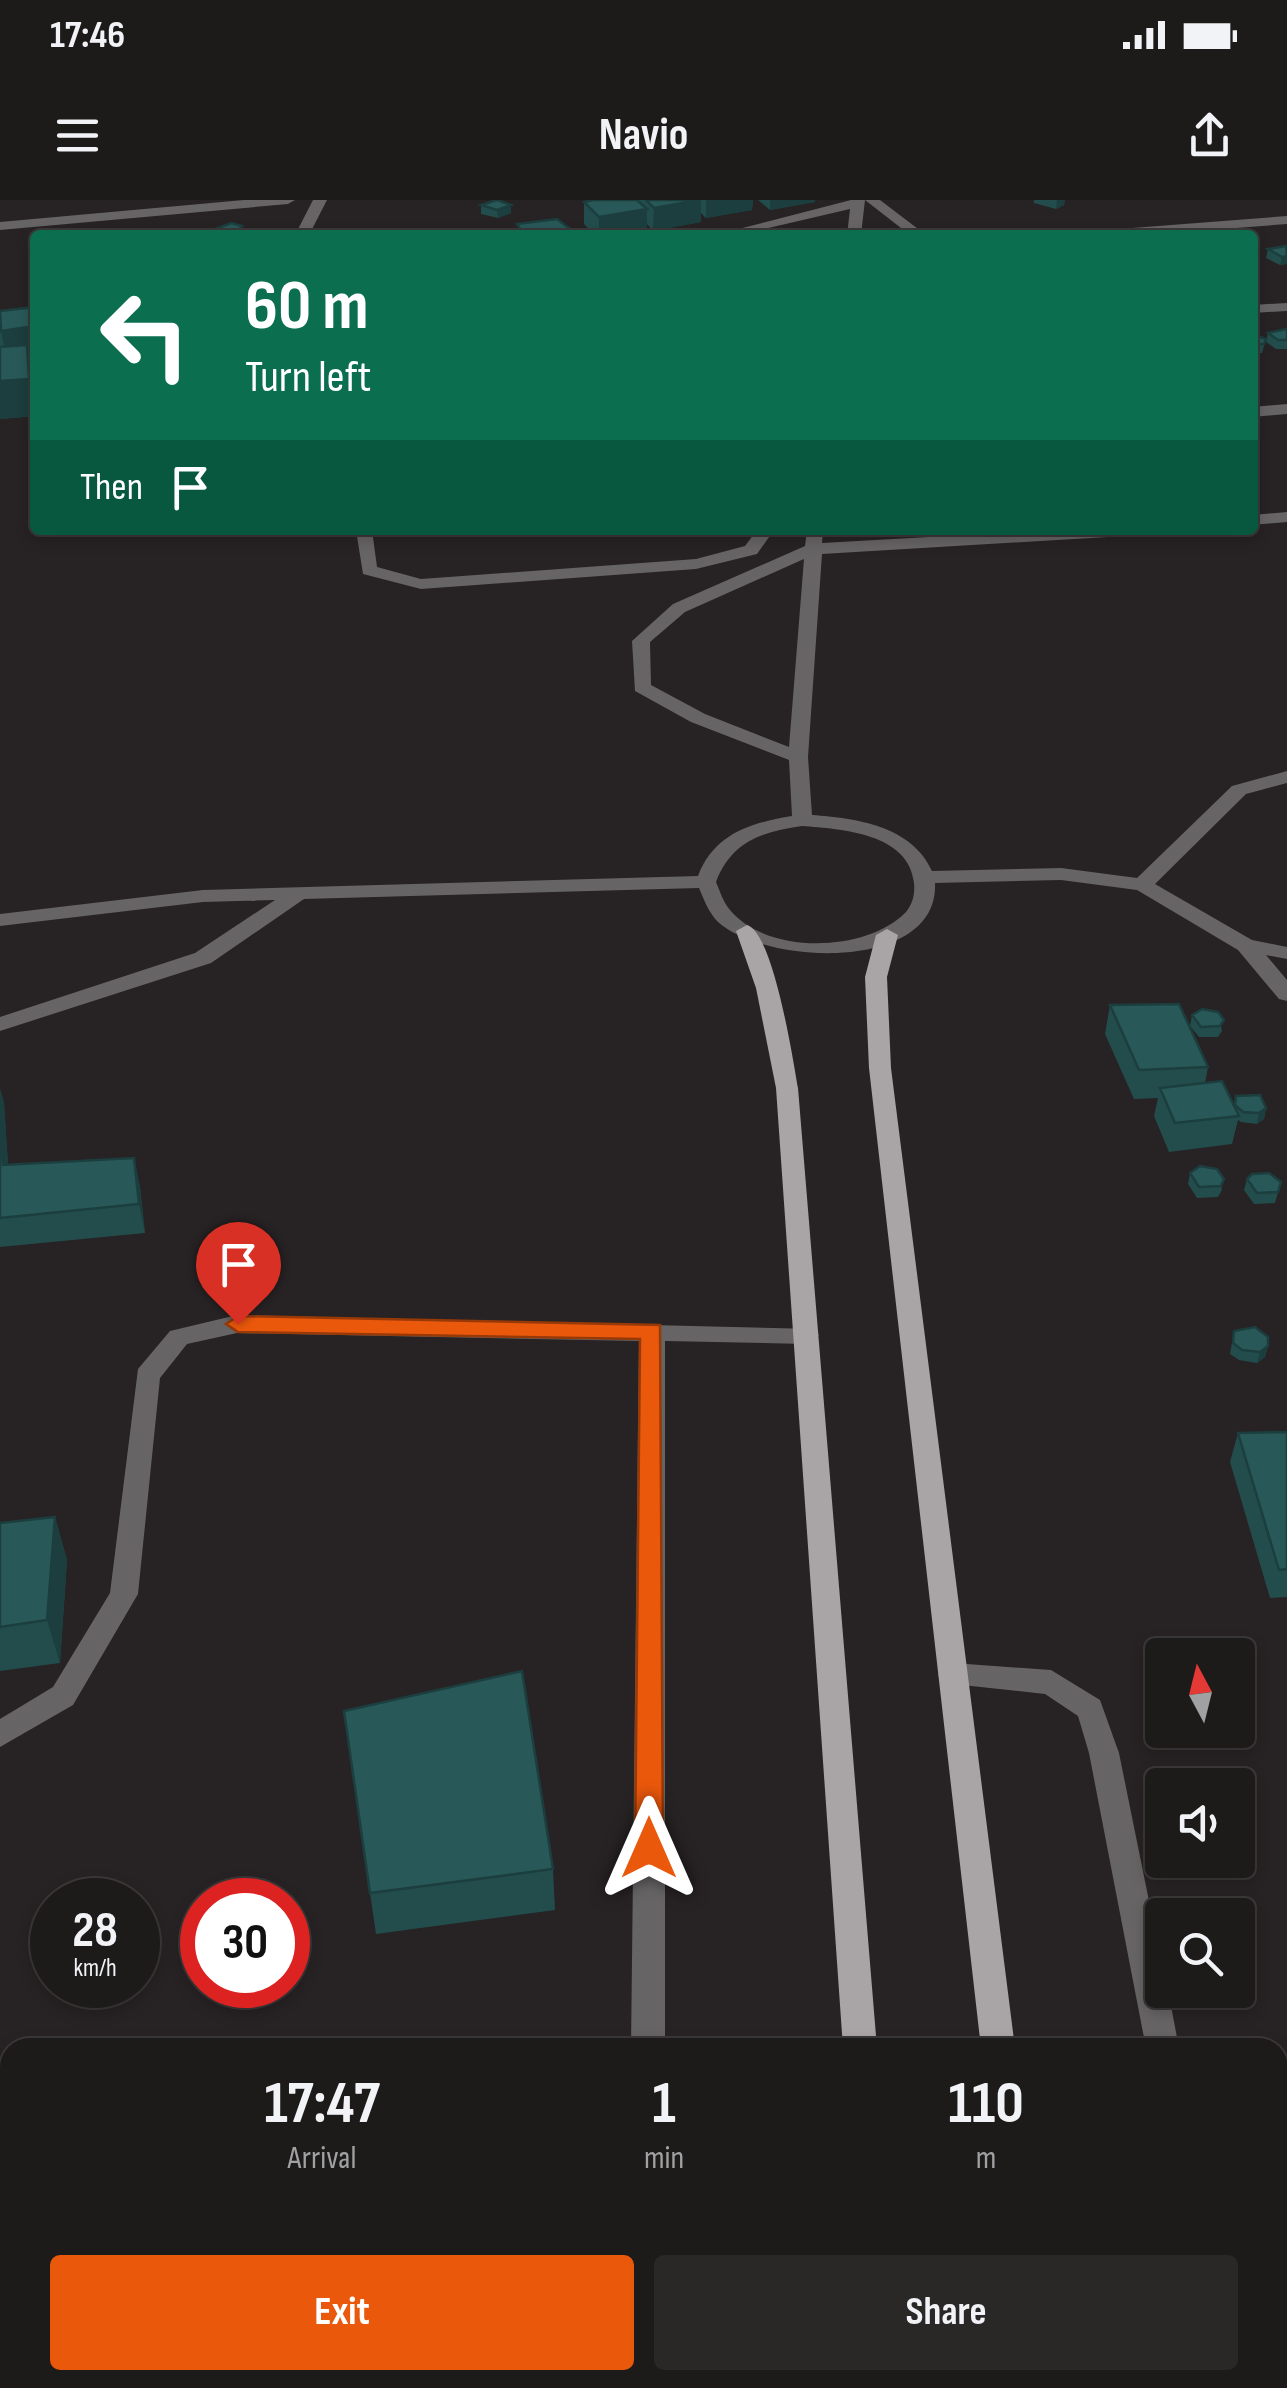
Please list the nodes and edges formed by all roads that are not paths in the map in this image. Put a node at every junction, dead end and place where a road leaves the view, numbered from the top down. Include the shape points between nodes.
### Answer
1 (288, 200) edge
2 (320, 200) edge
3 (862, 201) edge
4 (1287, 220) edge
5 (0, 226) edge
6 (305, 230) edge
7 (743, 230) edge
8 (855, 230) edge
9 (911, 230) edge
10 (1158, 230) edge
11 (1287, 307) edge
12 (1258, 309) edge
13 (1287, 410) edge
14 (1258, 412) edge
15 (1287, 517) edge
16 (1258, 519) edge
17 (365, 535) edge
18 (762, 535) edge
19 (967, 535) edge
20 (814, 539) edge
21 (798, 757) junction
22 (1287, 777) edge
23 (802, 820) junction
24 (925, 876) junction
25 (706, 882) junction
26 (1142, 885) junction
27 (300, 893) junction
28 (0, 920) edge
29 (747, 932) junction
30 (887, 935) junction
31 (1246, 945) junction
32 (1287, 953) edge
33 (1287, 994) edge
34 (0, 1024) edge
35 (652, 1331) junction
36 (806, 1334) junction
37 (953, 1675) junction
38 (0, 1734) edge
39 (648, 2038) edge
40 (859, 2038) edge
41 (997, 2038) edge
42 (1161, 2038) edge

1 - 5 street
2 - 6 street
3 - 7 street
3 - 8 street
3 - 9 street
4 - 10 street
11 - 12 street
13 - 14 street
15 - 16 street
17 - 18 street via 370,570 421,584 696,564 751,550
19 - 20 street
20 - 21 street
20 - 21 street via 679,608 640,641 642,687 698,718
21 - 23 street
22 - 26 street via 1238,790
23 - 24 street via 844,822 881,834 910,853
23 - 25 street via 732,839 712,859
24 - 26 street via 1062,874
24 - 30 street via 925,898
25 - 27 street
25 - 29 street via 722,915
26 - 31 street
27 - 28 street via 203,896
27 - 34 street via 203,958
29 - 30 street via 817,948
29 - 36 main road via 767,988 787,1088
30 - 37 main road via 876,976 880,1068
31 - 32 street
31 - 33 street
35 - 36 street
35 - 38 street via 238,1324 179,1337 147,1376 124,1594 63,1696
35 - 39 street
36 - 40 main road
37 - 41 main road
37 - 42 street via 1050,1682 1090,1708

